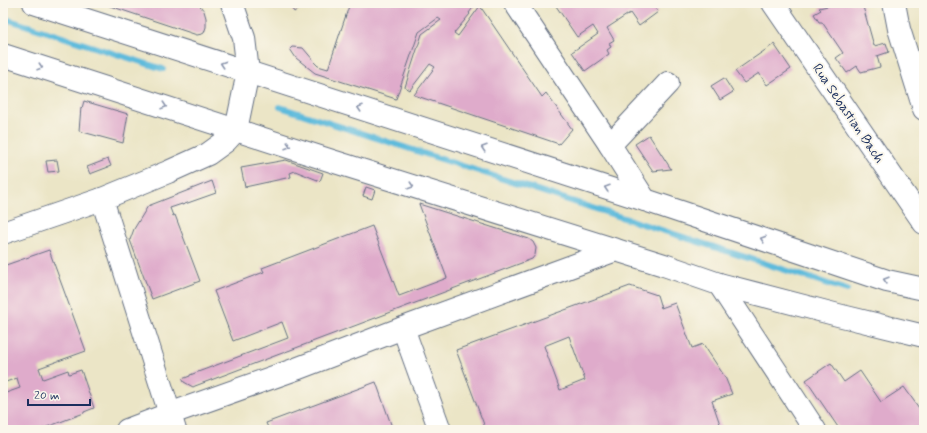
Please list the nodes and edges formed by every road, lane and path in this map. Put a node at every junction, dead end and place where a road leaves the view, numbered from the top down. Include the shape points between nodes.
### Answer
1 (34, 3) edge
2 (232, 3) edge
3 (515, 3) edge
4 (773, 3) edge
5 (894, 3) edge
6 (3, 54) edge
7 (248, 72) junction
8 (668, 83) dead end
9 (924, 109) edge
10 (236, 130) junction
11 (610, 145) junction
12 (102, 199) junction
13 (644, 200) junction
14 (924, 223) edge
15 (3, 232) edge
16 (616, 250) junction
17 (719, 284) junction
18 (924, 288) edge
19 (403, 328) junction
20 (924, 336) edge
21 (172, 422) edge
22 (127, 430) edge
23 (440, 430) edge
24 (815, 430) edge

7 -> 1 street
2 - 7 street via 244,38
3 - 11 street
4 - 14 street, Rua Sebastian Bach
5 - 9 street via 899,29
6 -> 10 street
7 - 10 street
13 -> 7 street
8 - 11 street
10 - 12 street via 208,154
10 -> 16 street
11 - 13 street
12 - 15 street
12 - 21 street
18 -> 13 street via 887,281
16 - 17 street
16 - 19 street
17 - 20 street
17 - 24 street
19 - 21 street via 296,369
19 - 23 street
21 - 22 street

